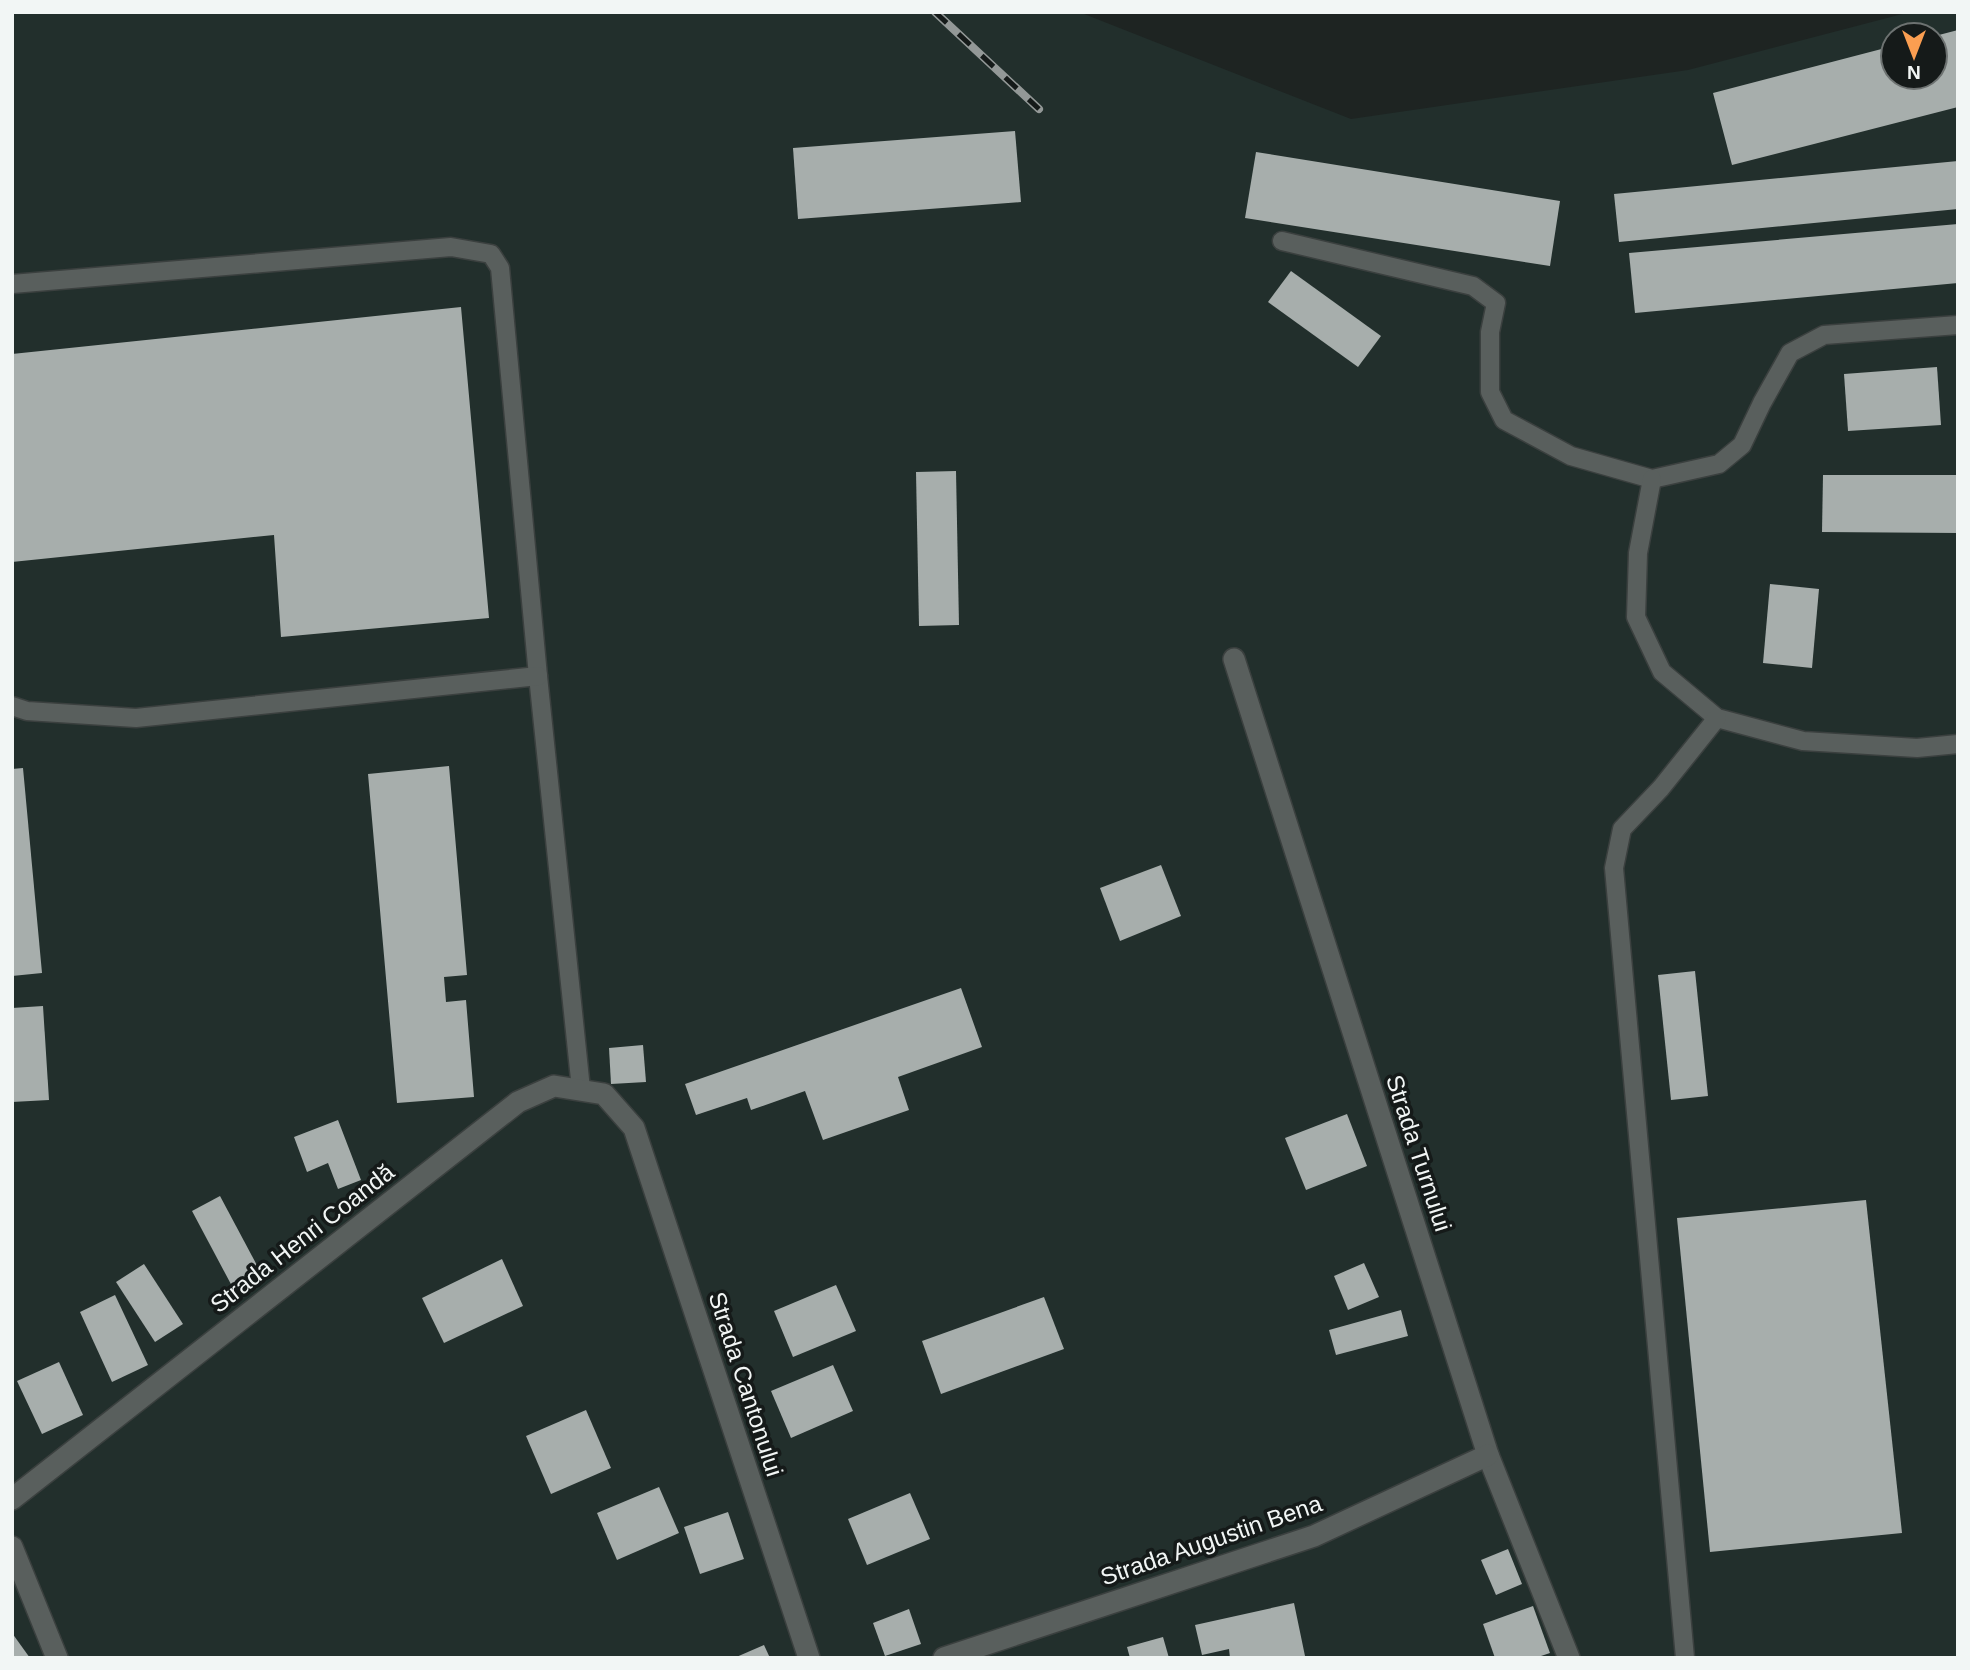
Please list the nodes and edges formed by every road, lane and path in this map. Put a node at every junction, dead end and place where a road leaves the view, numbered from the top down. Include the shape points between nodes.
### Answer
1 (1282, 241) dead end
2 (12, 284) edge
3 (1958, 325) edge
4 (1652, 479) junction
5 (1234, 659) dead end
6 (538, 676) junction
7 (12, 706) edge
8 (1717, 718) junction
9 (1958, 744) edge
10 (581, 1089) junction
11 (634, 1128) joint
12 (1488, 1455) junction
13 (12, 1499) edge
14 (12, 1547) edge
15 (57, 1658) edge
16 (809, 1658) edge
17 (944, 1658) edge
18 (1569, 1658) edge
19 (1685, 1658) edge

1 - 4 lane via 1472,286 1496,303 1490,331 1490,392 1504,420 1571,456
2 - 6 lane via 452,247 491,254 500,268
3 - 4 lane via 1824,335 1790,354 1742,445 1718,464
4 - 8 lane via 1638,553 1636,617 1662,672
5 - 12 street, Strada Turnului
6 - 7 lane via 136,718 27,711
6 - 10 lane
8 - 9 lane via 1803,741 1917,748
8 - 19 lane via 1622,829 1614,868
10 - 11 street, Strada Henri Coandă via 604,1094
10 - 13 street, Strada Henri Coandă via 554,1086 518,1102
11 - 16 street, Strada Cantonului
12 - 17 street, Strada Augustin Bena via 1314,1536
12 - 18 street, Strada Turnului
14 - 15 street

